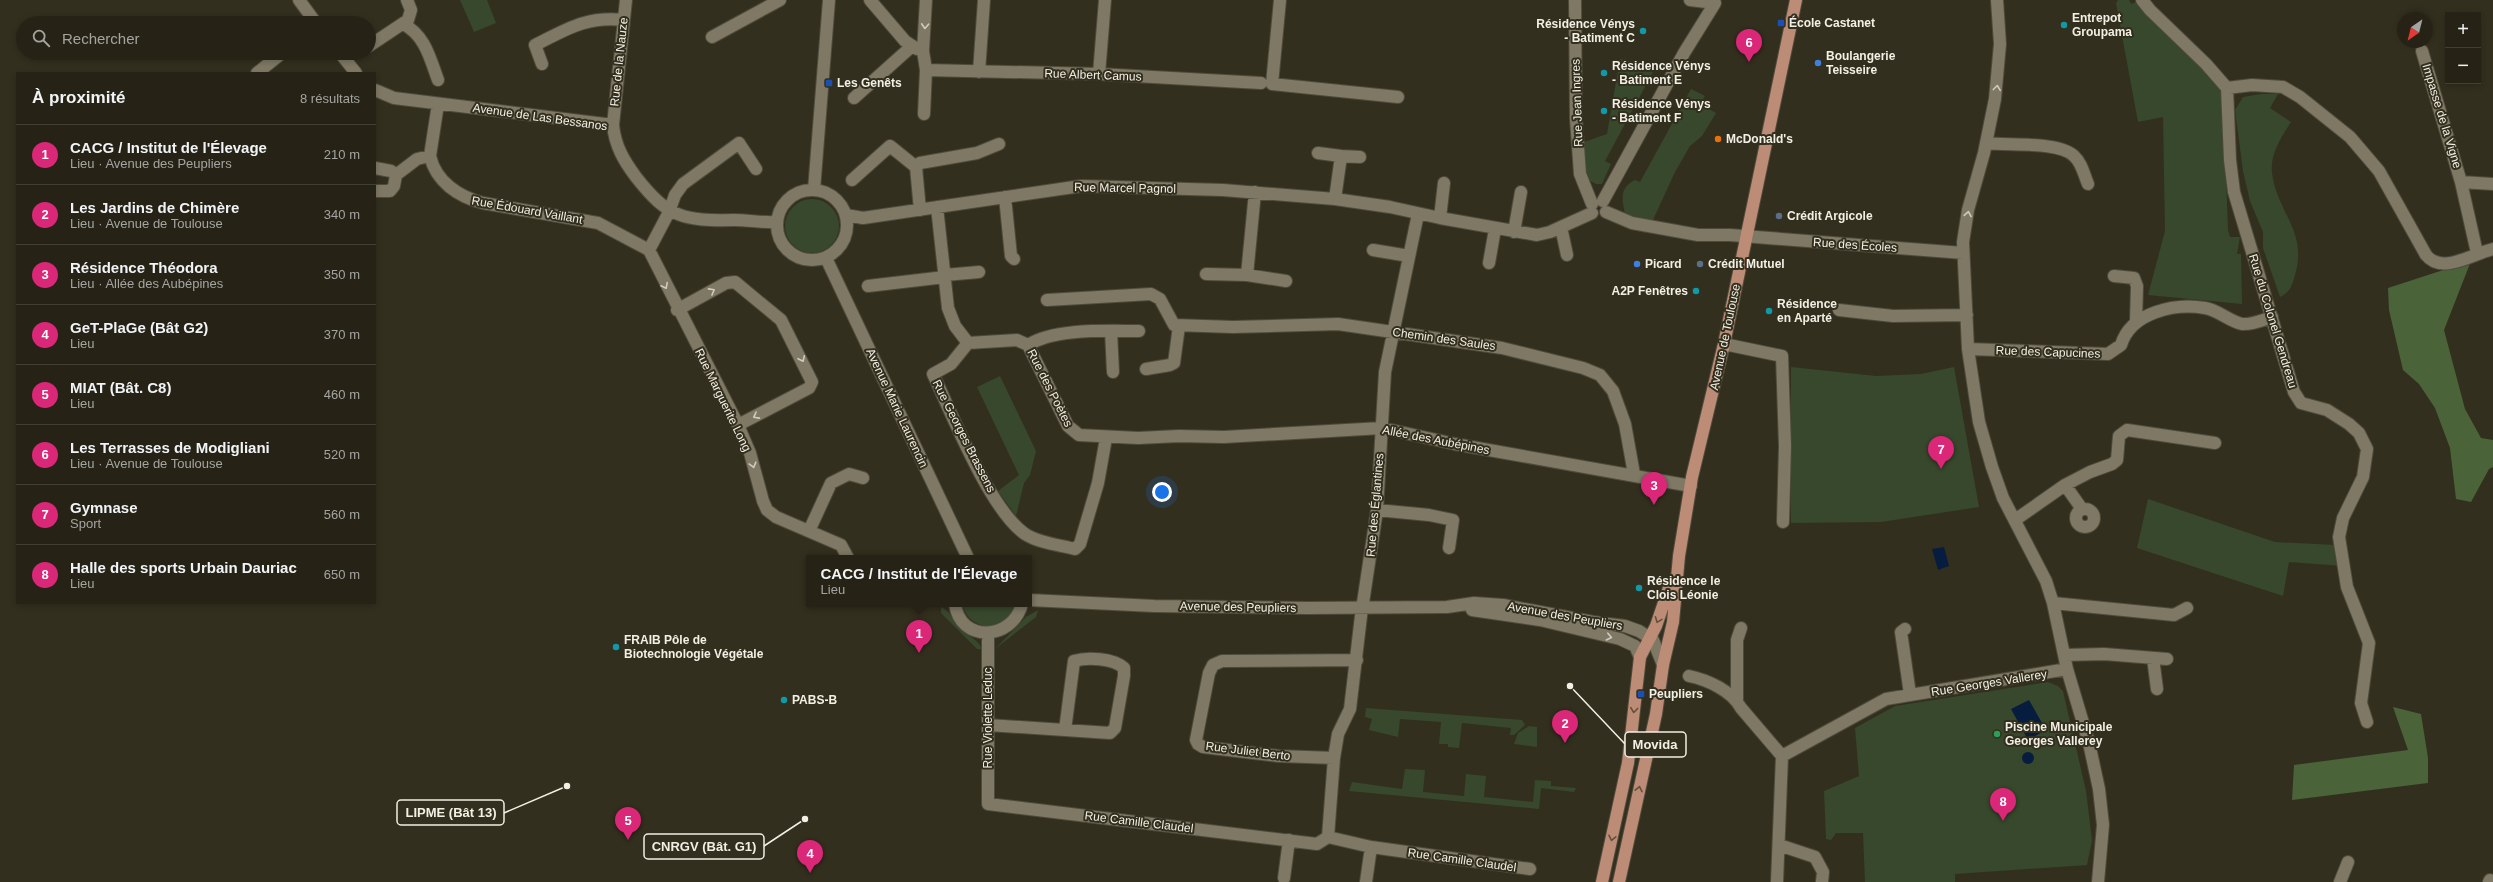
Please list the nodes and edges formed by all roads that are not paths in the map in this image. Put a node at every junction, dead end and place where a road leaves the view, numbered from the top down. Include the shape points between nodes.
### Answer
1 (299, 0) edge
2 (407, 0) edge
3 (626, 0) edge
4 (780, 0) edge
5 (829, 0) edge
6 (870, 0) edge
7 (926, 0) edge
8 (984, 0) edge
9 (1105, 0) edge
10 (1280, 0) edge
11 (1575, 0) edge
12 (1690, 0) edge
13 (1796, 0) edge
14 (1997, 0) edge
15 (2142, 0) edge
16 (311, 16) edge
17 (624, 20) junction
18 (403, 24) junction
19 (712, 38) dead end
20 (376, 41) edge
21 (911, 47) junction
22 (923, 51) junction
23 (2422, 51) dead end
24 (273, 60) edge
25 (346, 60) edge
26 (542, 64) dead end
27 (926, 70) junction
28 (258, 72) edge
29 (355, 72) edge
30 (979, 72) junction
31 (1099, 74) junction
32 (438, 80) dead end
33 (1261, 83) dead end
34 (2227, 88) junction
35 (376, 90) edge
36 (1398, 97) dead end
37 (854, 98) dead end
38 (438, 104) junction
39 (924, 114) dead end
40 (613, 125) junction
41 (1986, 143) junction
42 (999, 144) dead end
43 (1318, 154) dead end
44 (430, 156) junction
45 (1341, 156) junction
46 (1360, 157) dead end
47 (916, 167) junction
48 (376, 168) edge
49 (756, 169) dead end
50 (396, 175) junction
51 (852, 180) dead end
52 (2462, 182) junction
53 (1444, 183) dead end
54 (2088, 184) dead end
55 (2493, 184) edge
56 (814, 190) junction
57 (376, 191) edge
58 (1255, 192) junction
59 (1521, 192) dead end
60 (1005, 197) junction
61 (1335, 199) junction
62 (1598, 207) junction
63 (937, 208) junction
64 (920, 210) junction
65 (669, 212) junction
66 (1418, 214) junction
67 (846, 215) junction
68 (1440, 218) junction
69 (777, 222) junction
70 (1561, 227) junction
71 (1495, 229) junction
72 (1514, 232) junction
73 (1745, 241) junction
74 (2493, 249) edge
75 (649, 250) junction
76 (1373, 250) dead end
77 (1963, 253) junction
78 (2477, 253) junction
79 (1567, 255) dead end
80 (1409, 256) junction
81 (826, 258) junction
82 (1014, 259) dead end
83 (1489, 263) dead end
84 (979, 272) dead end
85 (1206, 274) dead end
86 (1247, 275) junction
87 (945, 276) junction
88 (2114, 276) dead end
89 (1286, 281) dead end
90 (868, 286) dead end
91 (1047, 300) dead end
92 (677, 310) junction
93 (1839, 310) dead end
94 (1967, 315) junction
95 (2272, 317) junction
96 (2136, 321) junction
97 (1179, 326) junction
98 (1112, 331) junction
99 (1139, 331) dead end
100 (1392, 332) junction
101 (968, 342) junction
102 (1724, 344) junction
103 (1028, 345) junction
104 (1968, 349) junction
105 (1146, 369) dead end
106 (1113, 372) dead end
107 (738, 425) junction
108 (1382, 428) junction
109 (1106, 438) junction
110 (2215, 443) dead end
111 (1634, 474) junction
112 (862, 478) dead end
113 (2065, 485) junction
114 (1691, 486) junction
115 (2082, 509) dead end
116 (1377, 510) junction
117 (2015, 520) junction
118 (1783, 522) dead end
119 (809, 531) junction
120 (1450, 548) dead end
121 (846, 555) edge
122 (967, 555) edge
123 (1679, 556) junction
124 (1032, 600) edge
125 (2053, 603) junction
126 (1447, 606) junction
127 (956, 607) edge
128 (1021, 607) edge
129 (1362, 607) junction
130 (2187, 608) dead end
131 (1741, 628) dead end
132 (1905, 629) dead end
133 (988, 633) junction
134 (1668, 640) junction
135 (1645, 647) junction
136 (2064, 651) junction
137 (2153, 658) junction
138 (2168, 659) dead end
139 (1357, 660) junction
140 (1663, 665) junction
141 (2067, 670) junction
142 (1689, 676) dead end
143 (2157, 689) dead end
144 (1910, 694) junction
145 (1737, 701) junction
146 (2368, 722) dead end
147 (988, 725) junction
148 (1065, 730) junction
149 (1782, 756) junction
150 (1334, 758) junction
151 (988, 804) joint
152 (1328, 837) junction
153 (1289, 840) junction
154 (1779, 845) junction
155 (1371, 847) junction
156 (2348, 862) dead end
157 (1530, 869) dead end
158 (1284, 878) dead end
159 (1366, 882) edge
160 (1602, 882) edge
161 (1619, 882) edge
162 (1777, 882) edge
163 (1822, 882) edge
164 (2098, 882) edge
165 (2340, 882) edge

1 - 16 street
2 - 18 street via 411,15
3 - 17 street, Rue de la Nauze
4 - 19 street
5 - 56 street
6 - 21 street
7 -> 22 street
8 - 30 street
9 - 31 street
10 - 36 street via 1272,84
11 - 62 street, Rue Jean Ingres via 1579,166 1580,174
12 - 62 street via 1715,3 1684,53
13 - 73 main road, Avenue de Toulouse
41 -> 14 street via 1999,67 2000,25
15 - 34 street
17 - 26 street via 603,18 576,25 535,45
17 - 40 street, Rue de la Nauze
18 - 20 street
18 - 32 street via 411,28 424,43
21 - 22 street
21 - 37 street
22 - 27 street
23 - 52 street, Impasse de la Vigne
24 - 28 street
25 - 29 street
27 - 30 street, Rue Albert Camus
27 - 39 street
30 - 31 street, Rue Albert Camus
31 - 33 street, Rue Albert Camus
34 - 78 street via 2269,85 2292,91 2362,149 2388,187 2430,260 2440,265 2447,264
34 - 95 street, Rue du Colonel Gendreau via 2234,192
35 - 38 street, Avenue de Las Bessanos via 394,98
38 - 40 street, Avenue de Las Bessanos
38 - 44 street
40 - 65 street, Avenue de Las Bessanos via 619,152 644,188
41 - 54 street via 2043,147 2070,152 2081,166
77 -> 41 street via 1968,210
42 - 47 street via 977,153 920,163
43 - 45 street
44 - 50 street via 417,159
44 - 75 street, Rue Édouard Vaillant via 444,180 464,198 598,223
45 - 46 street
45 - 61 street
47 - 51 street via 890,146
47 - 64 street
48 - 50 street via 391,171
49 - 65 street via 739,143 690,177 675,195
50 - 57 street via 390,191
52 - 55 street, Impasse de la Vigne
52 - 78 street, Impasse de la Vigne
53 - 68 street
56 - 67 street via 835,198
56 - 69 street via 800,192 788,200 781,209
58 - 60 street, Rue Marcel Pagnol via 1081,186
58 - 61 street, Rue Marcel Pagnol
58 - 86 street
59 - 72 street
60 - 63 street, Rue Marcel Pagnol
60 - 82 street via 1011,256
61 - 66 street, Rue Marcel Pagnol
62 - 70 street, Rue Marcel Pagnol
62 - 73 street, Rue des Écoles via 1632,223
63 - 64 street, Rue Marcel Pagnol
63 - 87 street
64 - 67 street, Rue Marcel Pagnol via 863,218
65 - 69 street, Avenue de Las Bessanos via 703,221
65 - 75 street
66 - 68 street, Rue Marcel Pagnol
66 - 80 street, Rue des Églantines
67 - 81 street via 847,234 840,248
68 - 71 street, Rue Marcel Pagnol
69 - 81 street via 781,242 788,251 798,258
70 - 72 street, Rue Marcel Pagnol via 1538,235
70 - 79 street
71 - 72 street, Rue Marcel Pagnol
71 - 83 street
73 - 77 street, Rue des Écoles
73 - 102 main road, Avenue de Toulouse
74 - 78 street
75 -> 92 street, Rue Marguerite Long
76 - 80 street
77 - 94 street
80 - 100 street, Rue des Églantines
81 - 122 street, Avenue Marie Laurencin
84 - 87 street
85 - 86 street
86 - 89 street
87 - 90 street
87 - 101 street via 948,308 955,326
88 - 96 street via 2134,278 2137,286
91 - 97 street via 1151,294 1160,299 1169,320
92 - 107 street, Rue Marguerite Long
92 -> 107 street via 726,283 735,282 781,320 798,352 812,382 809,388
93 - 94 street via 1893,316
94 - 104 street
95 - 96 street, Rue des Capucines via 2244,324 2207,308 2175,306
95 - 146 street, Rue du Colonel Gendreau via 2297,398 2306,405 2327,410 2349,424 2362,437 2368,449 2363,476 2343,518 2339,537 2347,587 2369,644 2361,703
96 - 104 street, Rue des Capucines via 2116,351 2108,354
97 - 100 street, Chemin des Saules via 1338,324
97 - 105 street via 1174,363 1170,366
98 - 99 street
98 - 103 street via 1047,336
98 - 106 street
100 - 108 street, Rue des Églantines via 1385,372
100 - 111 street, Chemin des Saules via 1502,348 1558,361 1600,375 1613,390 1620,407
101 - 103 street, Rue des Poètes via 1017,340
101 - 109 street, Rue Georges Brassens via 950,364 933,374 988,488 1025,534 1075,549 1080,544 1098,483
102 - 114 main road, Avenue de Toulouse
102 - 118 street via 1782,356 1785,461
103 - 109 street, Rue des Poètes via 1068,426 1079,435
104 - 117 street via 1979,422 2003,498
107 -> 119 street, Rue Marguerite Long via 750,453 767,510 776,517
108 - 109 street, Allée des Aubépines via 1224,437
108 - 111 street, Allée des Aubépines via 1455,444
108 - 116 street, Rue des Églantines
110 - 113 street via 2127,430 2119,436 2116,460 2112,464
111 - 114 street, Allée des Aubépines
112 - 119 street via 849,474 831,483
113 - 115 street
113 - 117 street
114 - 123 main road, Avenue de Toulouse
116 - 120 street via 1429,514 1453,520
116 - 129 street, Rue des Églantines
117 - 125 street via 2046,581
119 - 121 street, Rue Marguerite Long via 840,545
123 - 134 main road, Avenue de Toulouse via 1673,622
123 -> 135 main road, Avenue de Toulouse via 1664,605
124 - 129 street, Avenue des Peupliers via 1154,606
125 - 130 street via 2174,615
125 - 136 street
126 - 129 street, Avenue des Peupliers
126 -> 135 street, Avenue des Peupliers via 1540,620
126 - 135 street, Avenue des Peupliers via 1474,604 1530,608 1593,622 1625,626
127 - 133 street via 964,622 974,630
128 - 133 street via 1014,622 1003,630
129 - 139 street, Rue des Églantines
131 - 145 street via 1737,640
132 - 144 street via 1901,632
133 - 147 street, Rue Violette Leduc
134 - 135 street
134 - 140 main road, Avenue de Toulouse
135 - 140 street
135 -> 160 main road, Avenue de Toulouse via 1628,763
136 - 137 street
136 - 141 street
137 - 138 street
137 - 143 street
139 - 150 street, Rue des Églantines via 1350,709 1338,734
139 - 150 street, Rue Juliet Berto via 1222,661 1213,665 1209,673 1196,740 1198,744 1203,747 1279,756
161 -> 140 main road, Avenue de Toulouse via 1656,714
141 - 144 street, Rue Georges Vallerey
141 - 164 street via 2089,743 2099,789 2103,825
142 - 145 street via 1703,679
144 - 149 street, Rue Georges Vallerey via 1886,700
145 - 149 street via 1740,708
147 - 148 street
147 - 151 street, Rue Violette Leduc
148 - 148 street via 1110,734 1115,728 1124,668 1119,664 1084,658 1074,661
149 - 154 street
150 - 152 street, Rue des Églantines
151 - 153 street, Rue Camille Claudel
152 - 153 street, Rue Camille Claudel via 1317,844
152 - 155 street, Rue Camille Claudel
153 - 158 street
154 - 162 street
154 - 163 street via 1815,857 1823,872
155 - 157 street, Rue Camille Claudel
155 - 159 street
156 - 165 street

